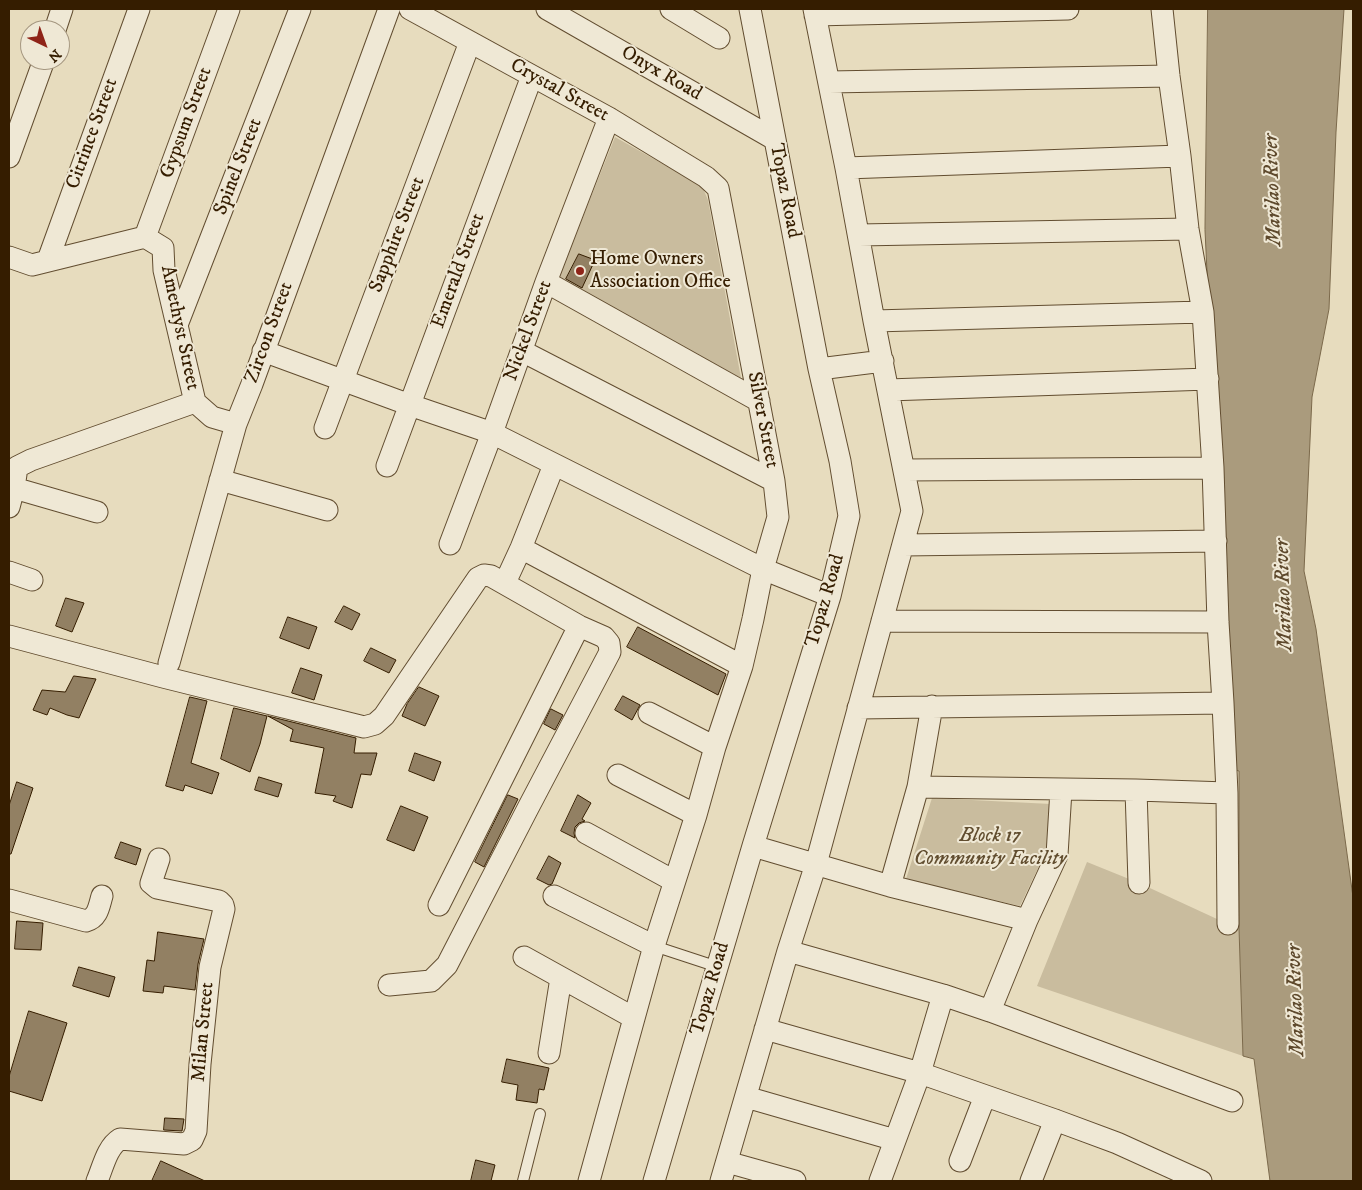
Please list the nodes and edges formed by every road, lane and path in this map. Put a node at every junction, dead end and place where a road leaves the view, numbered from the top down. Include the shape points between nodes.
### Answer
1 (139, 9) edge
2 (229, 9) edge
3 (300, 9) edge
4 (389, 9) edge
5 (410, 9) edge
6 (547, 9) edge
7 (750, 9) edge
8 (1068, 9) edge
9 (1162, 9) edge
10 (679, 11) edge
11 (814, 12) edge
12 (719, 38) dead end
13 (470, 42) junction
14 (40, 70) edge
15 (532, 76) junction
16 (1170, 76) junction
17 (829, 82) junction
18 (609, 118) junction
19 (774, 139) junction
20 (1180, 156) junction
21 (9, 157) edge
22 (846, 168) junction
23 (706, 177) joint
24 (1188, 229) junction
25 (859, 235) junction
26 (145, 237) junction
27 (9, 257) edge
28 (48, 260) junction
29 (546, 282) junction
30 (1203, 312) junction
31 (874, 321) junction
32 (177, 325) junction
33 (263, 351) junction
34 (522, 351) junction
35 (883, 361) junction
36 (818, 369) junction
37 (1208, 379) junction
38 (343, 381) junction
39 (888, 390) junction
40 (759, 401) junction
41 (195, 402) junction
42 (410, 405) junction
43 (236, 424) junction
44 (325, 428) dead end
45 (492, 433) junction
46 (554, 465) junction
47 (387, 466) dead end
48 (1213, 468) junction
49 (904, 470) junction
50 (220, 480) junction
51 (774, 481) junction
52 (11, 498) edge
53 (327, 510) dead end
54 (97, 512) dead end
55 (1216, 540) junction
56 (450, 544) dead end
57 (903, 545) junction
58 (521, 548) junction
59 (763, 568) junction
60 (9, 572) edge
61 (509, 574) dead end
62 (32, 580) dead end
63 (830, 596) junction
64 (882, 621) junction
65 (1218, 622) junction
66 (578, 626) junction
67 (9, 636) edge
68 (169, 663) dead end
69 (742, 666) junction
70 (1223, 703) junction
71 (932, 706) junction
72 (858, 708) junction
73 (649, 713) dead end
74 (715, 747) junction
75 (618, 775) dead end
76 (918, 787) junction
77 (1061, 790) junction
78 (1136, 790) junction
79 (1227, 793) junction
80 (696, 815) junction
81 (586, 833) dead end
82 (753, 846) junction
83 (160, 859) dead end
84 (816, 864) junction
85 (674, 881) junction
86 (1139, 883) dead end
87 (890, 886) junction
88 (102, 896) dead end
89 (554, 896) dead end
90 (9, 900) edge
91 (439, 905) dead end
92 (1027, 920) junction
93 (1228, 924) dead end
94 (654, 946) junction
95 (788, 951) junction
96 (524, 957) dead end
97 (718, 967) junction
98 (562, 978) junction
99 (389, 985) dead end
100 (943, 996) junction
101 (990, 1011) junction
102 (634, 1018) junction
103 (766, 1029) junction
104 (548, 1053) dead end
105 (920, 1073) junction
106 (746, 1096) junction
107 (985, 1096) junction
108 (1232, 1101) dead end
109 (540, 1114) dead end
110 (1054, 1120) junction
111 (895, 1140) junction
112 (960, 1161) dead end
113 (724, 1172) edge
114 (97, 1181) edge
115 (523, 1181) edge
116 (588, 1181) edge
117 (654, 1181) edge
118 (794, 1181) edge
119 (880, 1181) edge
120 (1031, 1181) edge
121 (1201, 1181) edge

1 - 28 street, Citrince Street
2 - 26 street, Gypsum Street
3 - 32 street, Spinel Street
4 - 33 street, Zircon Street
5 - 13 street, Crystal Street
6 - 19 street, Onyx Road
7 - 19 street, Topaz Road
8 - 11 street
9 - 16 street
10 - 12 street
11 - 17 street
13 - 15 street, Crystal Street
13 - 38 street, Sapphire Street
14 - 21 street
15 - 18 street, Crystal Street
15 - 42 street, Emerald Street
16 - 17 street
16 - 20 street
17 - 22 street
18 - 23 street, Crystal Street
18 - 29 street, Nickel Street
19 - 36 street, Topaz Road
20 - 22 street
20 - 24 street
22 - 25 street
23 - 40 street, Silver Street via 718,188
24 - 25 street
24 - 30 street
25 - 31 street
26 - 28 street
26 - 32 street, Amethyst Street via 163,248 164,270
27 - 28 street via 32,265
29 - 34 street, Nickel Street
29 - 40 street
30 - 31 street
30 - 37 street
31 - 35 street
32 - 41 street, Amethyst Street
33 - 38 street
33 - 43 street, Zircon Street
34 - 45 street, Nickel Street
34 - 51 street
35 - 36 street
35 - 39 street
36 - 63 street, Topaz Road via 840,461 849,516
37 - 39 street
37 - 48 street
38 - 42 street
38 - 44 street, Sapphire Street
39 - 49 street
40 - 51 street, Silver Street
41 - 43 street, Amethyst Street via 212,416
41 - 52 street via 17,467
42 - 45 street
42 - 47 street, Emerald Street
43 - 50 street, Zircon Street
45 - 46 street
45 - 56 street, Nickel Street
46 - 58 street
46 - 59 street
48 - 49 street
48 - 55 street
49 - 57 street via 912,512
50 - 53 street
50 - 68 street, Zircon Street
51 - 59 street, Silver Street via 778,518
52 - 54 street
55 - 57 street
55 - 65 street
57 - 64 street
58 - 61 street
58 - 69 street
59 - 63 street
59 - 69 street, Silver Street
60 - 62 street
63 - 82 street, Topaz Road
64 - 65 street
64 - 72 street
65 - 70 street
66 - 67 street via 484,575 478,578 384,716 375,724 364,727
66 - 91 street
66 - 99 street via 604,637 610,652 447,966 431,981
69 - 74 street, Silver Street
70 - 71 street
70 - 79 street
71 - 72 street
71 - 76 street
72 - 84 street
73 - 74 street
74 - 80 street, Silver Street
75 - 80 street
76 - 77 street
76 - 87 street
77 - 78 street
77 - 92 street via 1057,855
78 - 79 street
78 - 86 street
79 - 93 street
80 - 85 street, Silver Street
81 - 85 street
82 - 84 street
82 - 97 street, Topaz Road
83 - 114 street, Milan Street via 151,883 153,886 219,901 224,909 210,967 196,1131 192,1140 184,1144 120,1139 114,1142
84 - 87 street
84 - 95 street
85 - 94 street, Silver Street
87 - 92 street
88 - 90 street via 94,917 86,921
89 - 94 street
92 - 101 street
94 - 97 lane
94 - 102 street, Silver Street
95 - 100 street
95 - 103 street
96 - 98 street
97 - 117 street, Topaz Road
98 - 102 street
98 - 104 street
100 - 101 street
100 - 105 street
101 - 108 street
102 - 116 street, Silver Street
103 - 105 street
103 - 106 street
105 - 107 street
105 - 111 street
106 - 111 street
106 - 113 street
107 - 110 street
107 - 112 street
109 - 115 lane
110 - 120 street
110 - 121 street via 1117,1143
111 - 119 street
113 - 118 street

